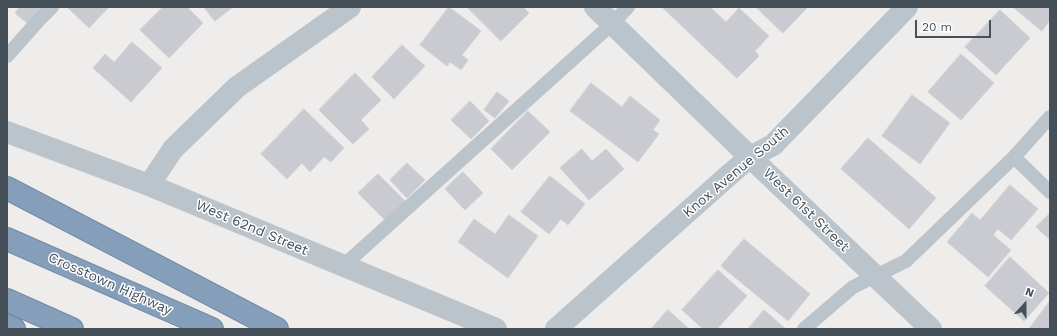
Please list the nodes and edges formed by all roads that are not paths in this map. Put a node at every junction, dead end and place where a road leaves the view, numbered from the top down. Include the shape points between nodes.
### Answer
1 (52, 7) edge
2 (350, 7) edge
3 (595, 7) edge
4 (628, 7) edge
5 (907, 7) edge
6 (613, 23) junction
7 (7, 56) edge
8 (1050, 117) edge
9 (7, 132) edge
10 (750, 157) junction
11 (1014, 157) junction
12 (149, 185) junction
13 (7, 188) edge
14 (1050, 192) edge
15 (7, 239) edge
16 (343, 266) junction
17 (875, 276) junction
18 (7, 300) edge
19 (7, 326) edge
20 (14, 329) edge
21 (72, 329) edge
22 (212, 329) edge
23 (277, 329) edge
24 (496, 329) edge
25 (556, 329) edge
26 (804, 329) edge
27 (931, 329) edge

1 - 7 lane
2 - 12 street via 237,87 173,149
3 - 6 street, West 61st Street
4 - 6 lane
5 - 10 street, Knox Avenue South via 773,145
6 - 10 street, West 61st Street
6 - 16 lane
8 - 11 lane
9 - 12 street, West 62nd Street
10 - 17 street, West 61st Street
10 - 25 street, Knox Avenue South
11 - 14 lane
11 - 17 lane via 906,261
12 - 16 street, West 62nd Street
13 - 23 highway
15 - 22 highway, Crosstown Highway
16 - 24 street, West 62nd Street
17 - 26 lane via 853,286
17 - 27 street, West 61st Street
18 - 21 highway
19 - 20 highway

